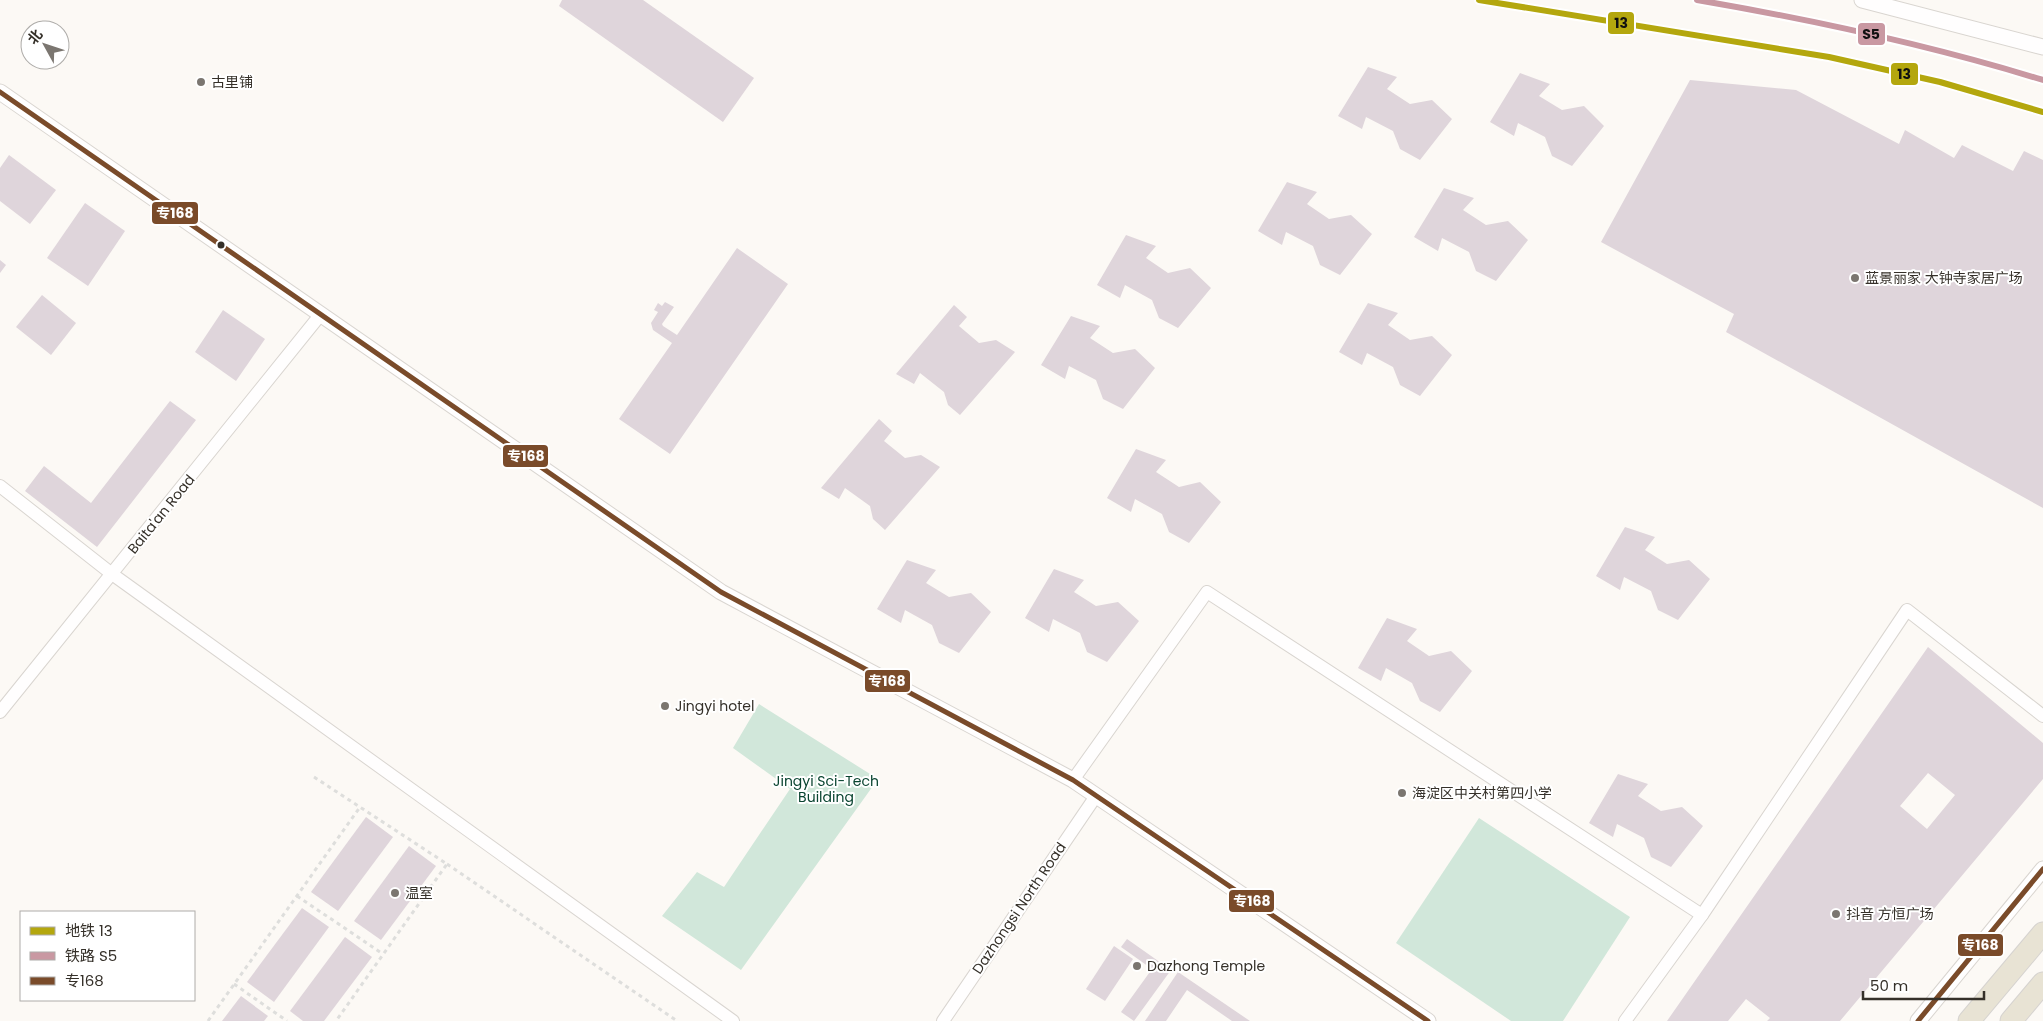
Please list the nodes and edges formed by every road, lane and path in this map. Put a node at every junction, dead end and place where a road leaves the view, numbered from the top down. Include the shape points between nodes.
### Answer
1 (1862, 0) edge
2 (2043, 47) edge
3 (0, 92) edge
4 (321, 314) junction
5 (0, 486) edge
6 (112, 574) junction
7 (0, 712) edge
8 (2043, 716) edge
9 (314, 777) dead end
10 (1073, 780) junction
11 (1096, 796) junction
12 (360, 807) junction
13 (447, 864) junction
14 (2043, 868) edge
15 (297, 896) junction
16 (1702, 915) junction
17 (2043, 933) edge
18 (383, 954) junction
19 (2043, 983) edge
20 (234, 984) junction
21 (208, 1021) edge
22 (288, 1021) edge
23 (336, 1021) edge
24 (677, 1021) edge
25 (733, 1021) edge
26 (942, 1021) edge
27 (1428, 1021) edge
28 (1625, 1021) edge
29 (1918, 1021) edge
30 (1969, 1021) edge
31 (2011, 1021) edge

1 - 2 street
3 - 4 street
4 - 6 street, Baita'an Road
4 - 10 street via 721,592
5 - 6 street
6 - 7 street, Baita'an Road
6 - 25 street
8 - 16 street via 1907,610
9 - 12 path
10 - 11 street
10 - 16 street via 1207,592
11 - 26 street, Dazhongsi North Road
11 - 27 street
12 - 13 path
12 - 15 path
13 - 18 path
13 - 24 path
14 - 29 street
15 - 18 path
15 - 20 path
16 - 28 street
17 - 30 highway
18 - 23 path
19 - 31 highway
20 - 21 path
20 - 22 path

